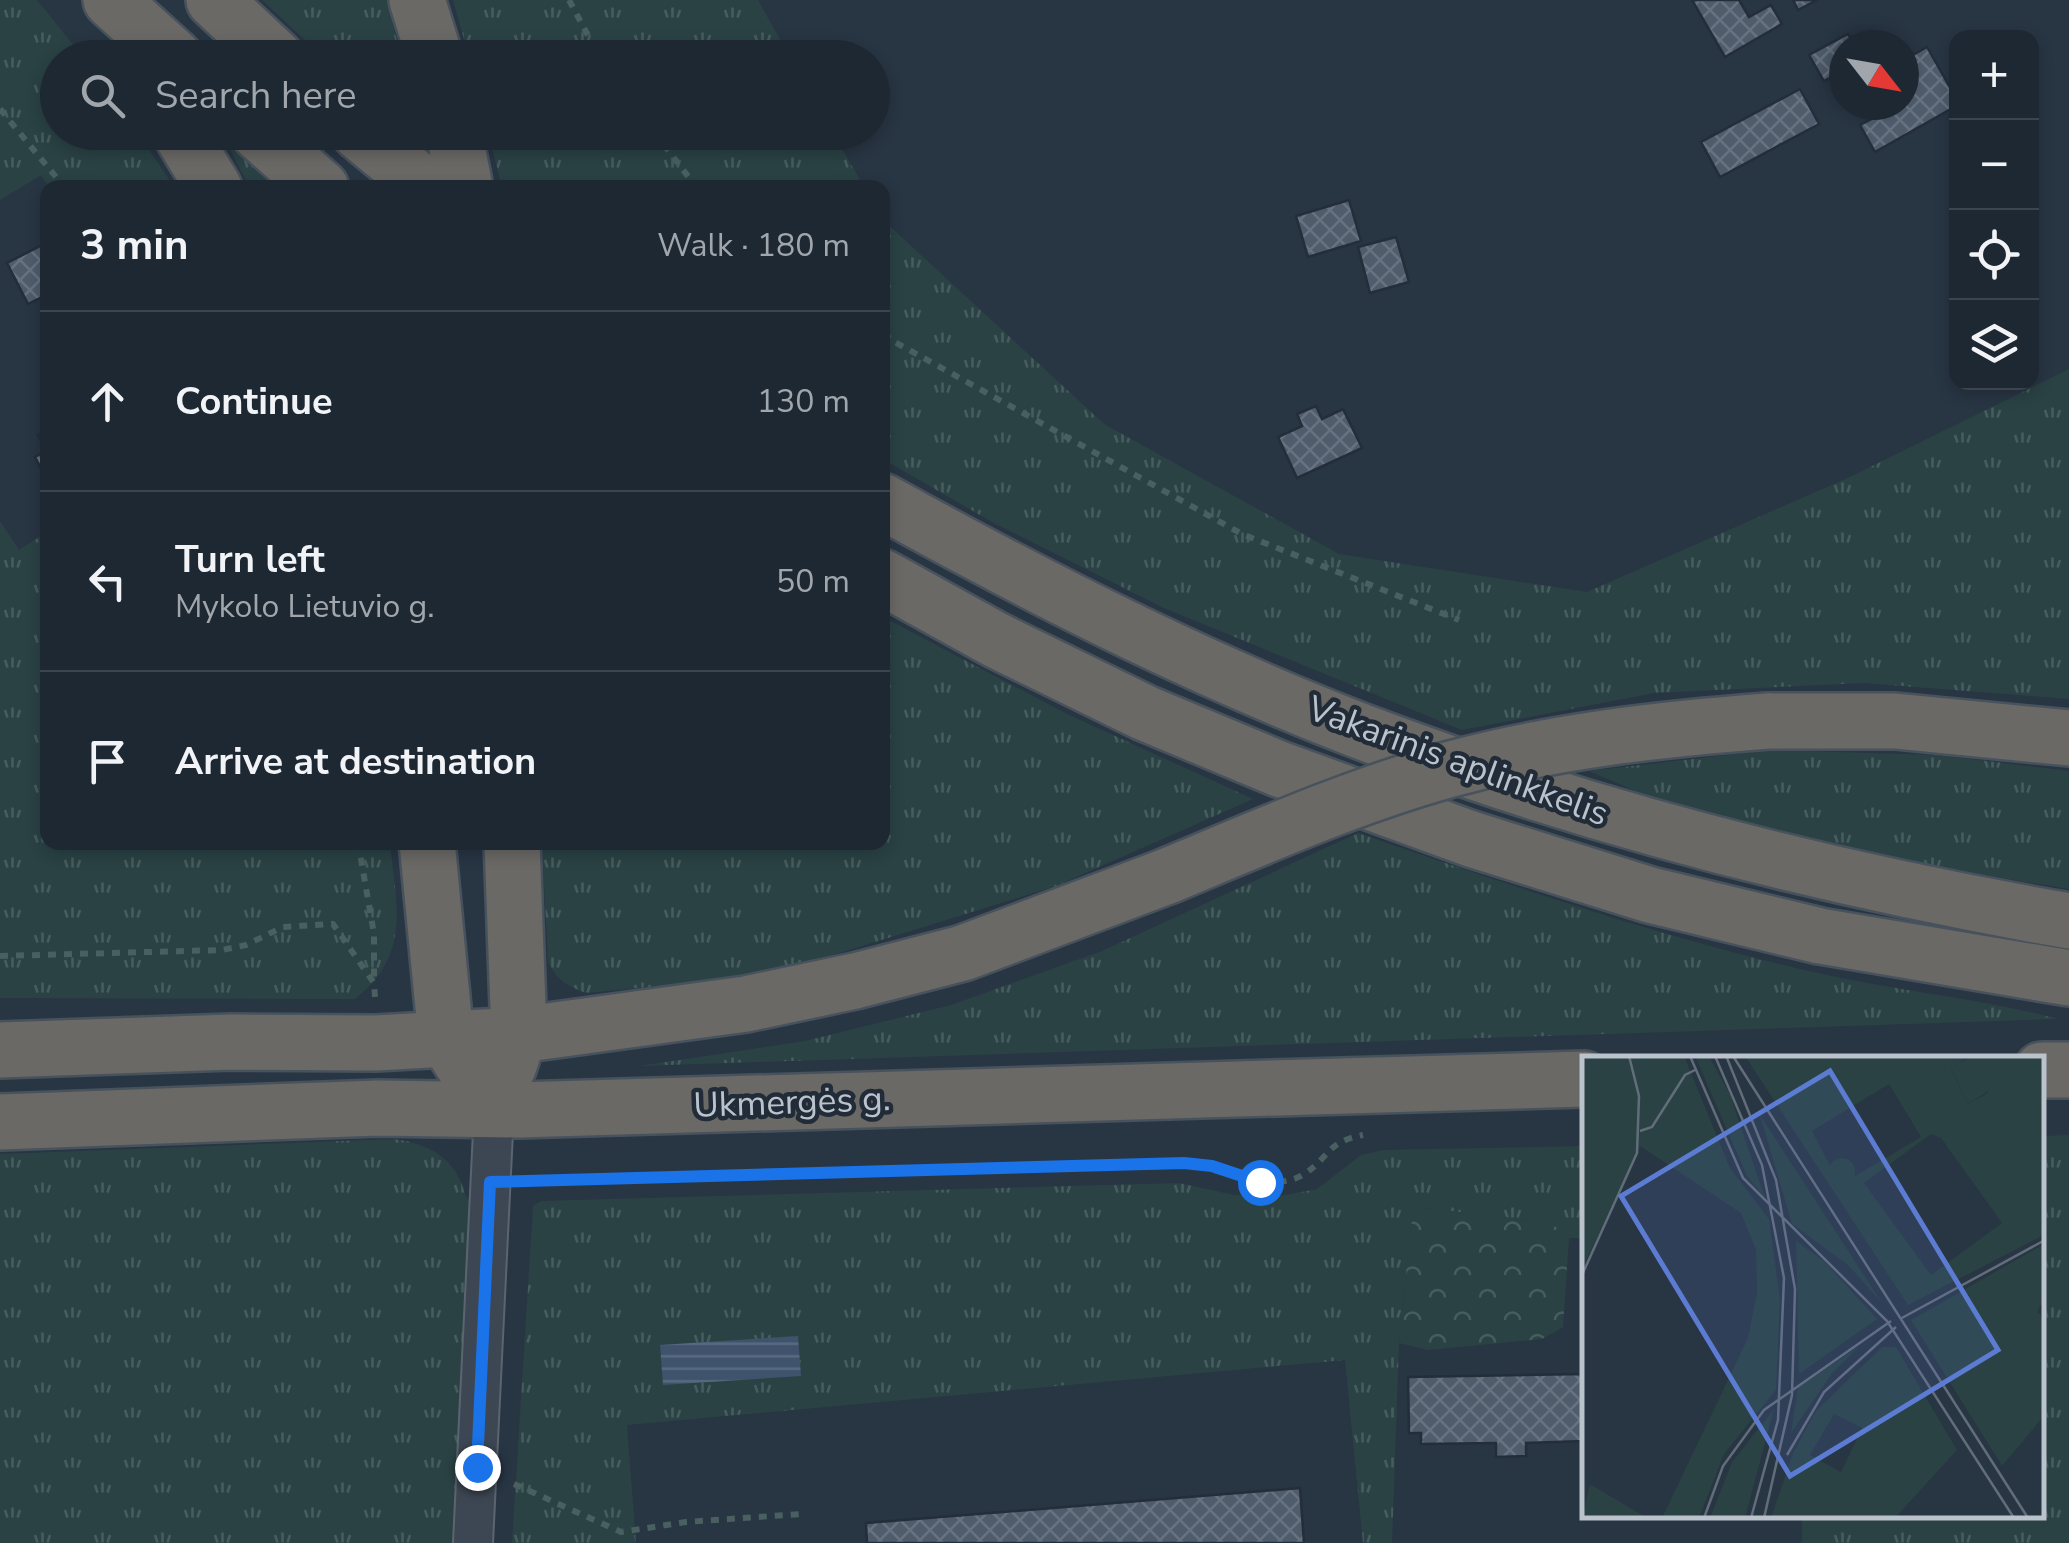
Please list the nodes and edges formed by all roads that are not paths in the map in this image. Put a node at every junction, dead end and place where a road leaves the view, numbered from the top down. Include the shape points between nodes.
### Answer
1 (84, 0) edge
2 (111, 0) edge
3 (214, 0) edge
4 (418, 0) edge
5 (113, 40) edge
6 (155, 40) edge
7 (257, 40) edge
8 (429, 40) edge
9 (191, 150) edge
10 (278, 150) edge
11 (381, 150) edge
12 (458, 150) edge
13 (209, 180) edge
14 (312, 180) edge
15 (417, 180) edge
16 (463, 180) edge
17 (890, 504) edge
18 (890, 582) edge
19 (2069, 738) edge
20 (428, 850) edge
21 (512, 850) edge
22 (2069, 921) edge
23 (2069, 978) edge
24 (519, 1036) junction
25 (446, 1038) junction
26 (0, 1050) edge
27 (1582, 1079) edge
28 (494, 1111) junction
29 (0, 1122) edge
30 (474, 1543) edge

1 - 5 highway
2 - 6 highway
3 - 7 highway
4 - 8 highway
9 - 13 highway
10 - 14 highway
11 - 15 highway
12 - 16 highway
17 - 22 highway, Vakarinis aplinkkelis via 1093,614 1396,744 1778,862
18 - 23 highway, Vakarinis aplinkkelis via 1144,713 1471,840 1650,895 1820,936
19 - 24 highway, bridge via 1895,720 1768,721 1562,744 1450,770 1328,810 1069,916 962,952 746,1004
20 - 25 highway
21 - 24 highway
24 - 25 highway
24 - 28 highway
25 - 26 highway
25 - 28 highway
27 - 28 highway, Ukmergės g.
28 - 29 highway, Ukmergės g. via 378,1108
28 - 30 street

